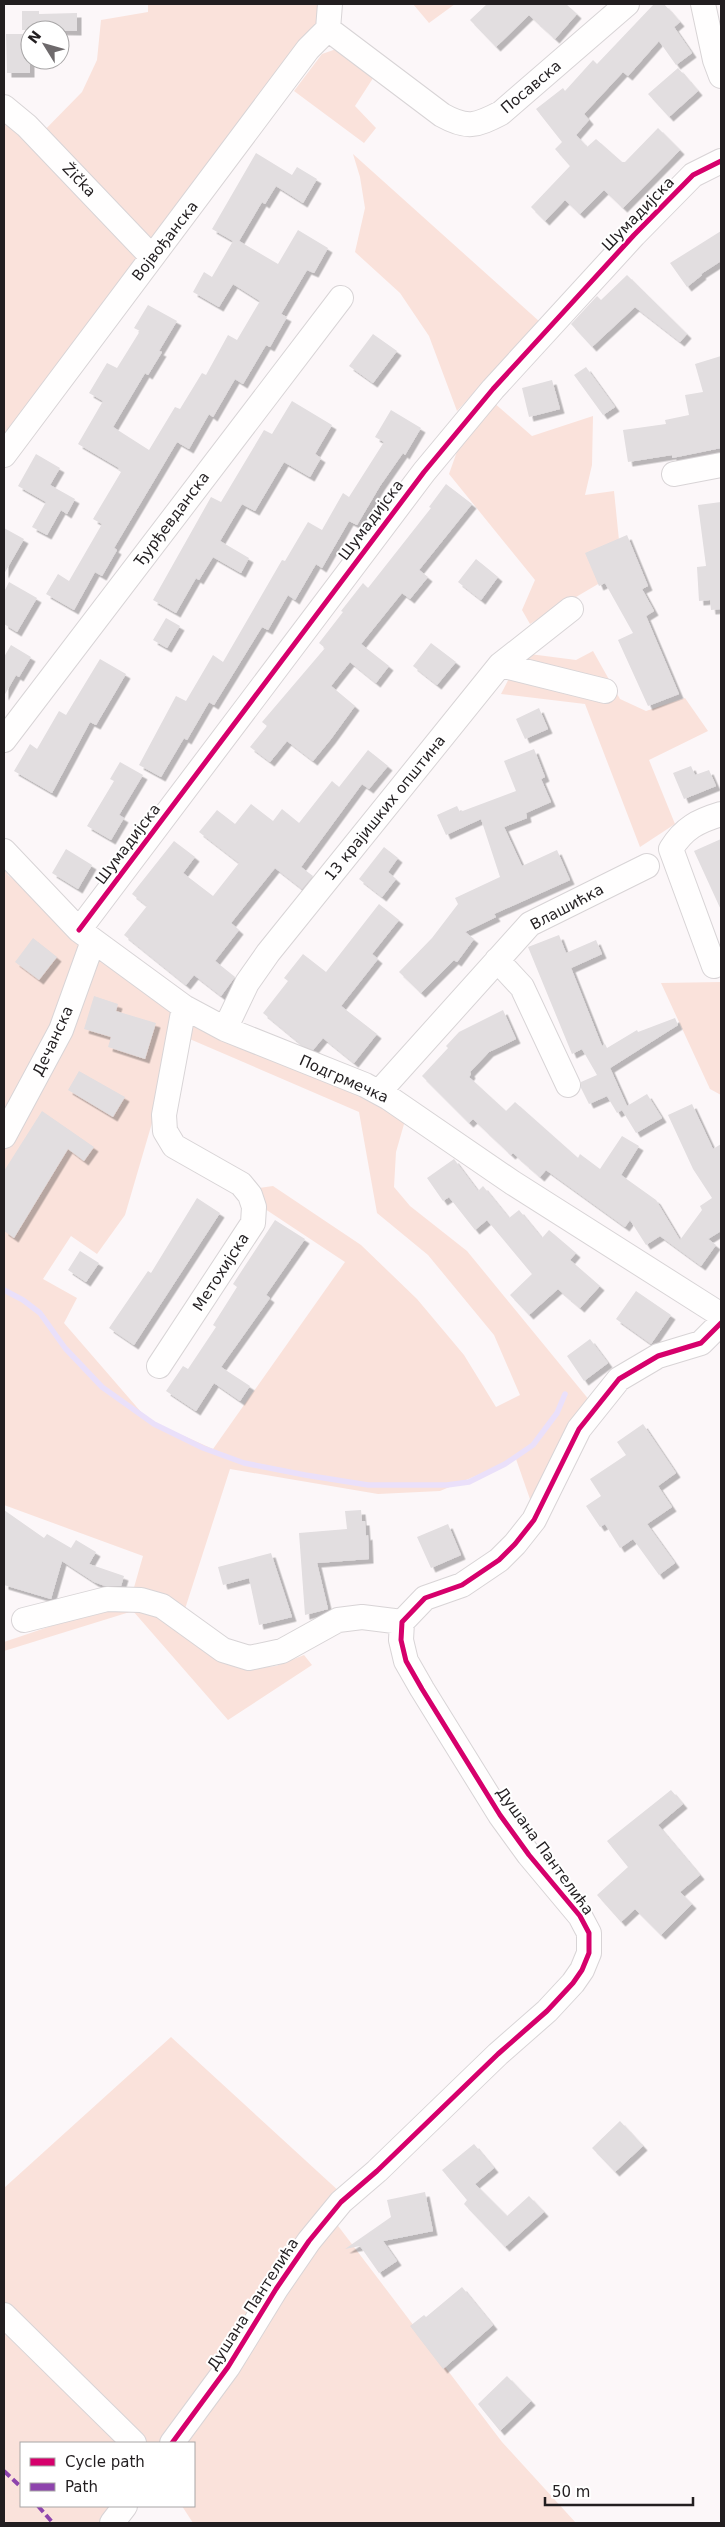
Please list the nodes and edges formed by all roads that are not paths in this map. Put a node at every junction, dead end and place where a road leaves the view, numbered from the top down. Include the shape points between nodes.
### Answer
1 (330, 4) edge
2 (627, 4) edge
3 (703, 4) edge
4 (328, 29) junction
5 (721, 76) edge
6 (4, 107) edge
7 (721, 161) edge
8 (152, 257) junction
9 (341, 298) dead end
10 (4, 455) edge
11 (721, 465) edge
12 (674, 474) dead end
13 (572, 609) dead end
14 (500, 665) junction
15 (606, 691) dead end
16 (4, 740) edge
17 (721, 814) edge
18 (4, 851) edge
19 (647, 866) dead end
20 (86, 936) junction
21 (497, 960) junction
22 (714, 966) dead end
23 (184, 1007) junction
24 (225, 1029) junction
25 (568, 1085) dead end
26 (379, 1092) junction
27 (4, 1136) edge
28 (721, 1315) edge
29 (721, 1323) edge
30 (159, 1366) dead end
31 (24, 1620) dead end
32 (402, 1622) junction
33 (4, 2315) edge
34 (133, 2442) edge
35 (173, 2442) edge
36 (124, 2507) edge
37 (112, 2523) edge

1 - 4 street
2 - 4 street, Посавска via 501,113 468,126 442,115
3 - 5 street via 714,60
4 - 8 street, Војвођанска via 308,48
6 - 8 street, Žička via 27,126
7 - 20 street, Шумадијска via 694,175 660,208 486,397 424,472
8 - 10 street, Војвођанска
9 - 16 street, Ђурђевданска
11 - 12 street
13 - 14 street, 13 крајишких општина
14 - 15 street
14 - 24 street, 13 крајишких општина via 268,953 248,983
17 - 22 street via 698,821 681,833 671,849
18 - 20 street, Подгрмечка
19 - 21 street, Влашићка via 530,924
20 - 23 street, Подгрмечка
20 - 27 street, Дечанска via 61,1030
21 - 25 street via 522,987
21 - 26 street, Влашићка
23 - 24 street, Подгрмечка
23 - 30 street, Метохијска via 164,1115 165,1132 174,1146 241,1184 254,1207 253,1223
24 - 26 street, Подгрмечка
26 - 28 street, Подгрмечка via 513,1183
29 - 32 street via 701,1343 658,1356 619,1379 579,1429 534,1520 515,1544 499,1560 462,1585 425,1598
31 - 32 street via 107,1599 141,1600 162,1606 223,1650 249,1658 282,1651 338,1620 362,1617
32 - 35 street, Душана Пантелића via 401,1640 406,1661 500,1815 580,1916 589,1933 590,1953 573,1983 548,2011 341,2202 304,2249 228,2367
33 - 34 street
36 - 37 street

